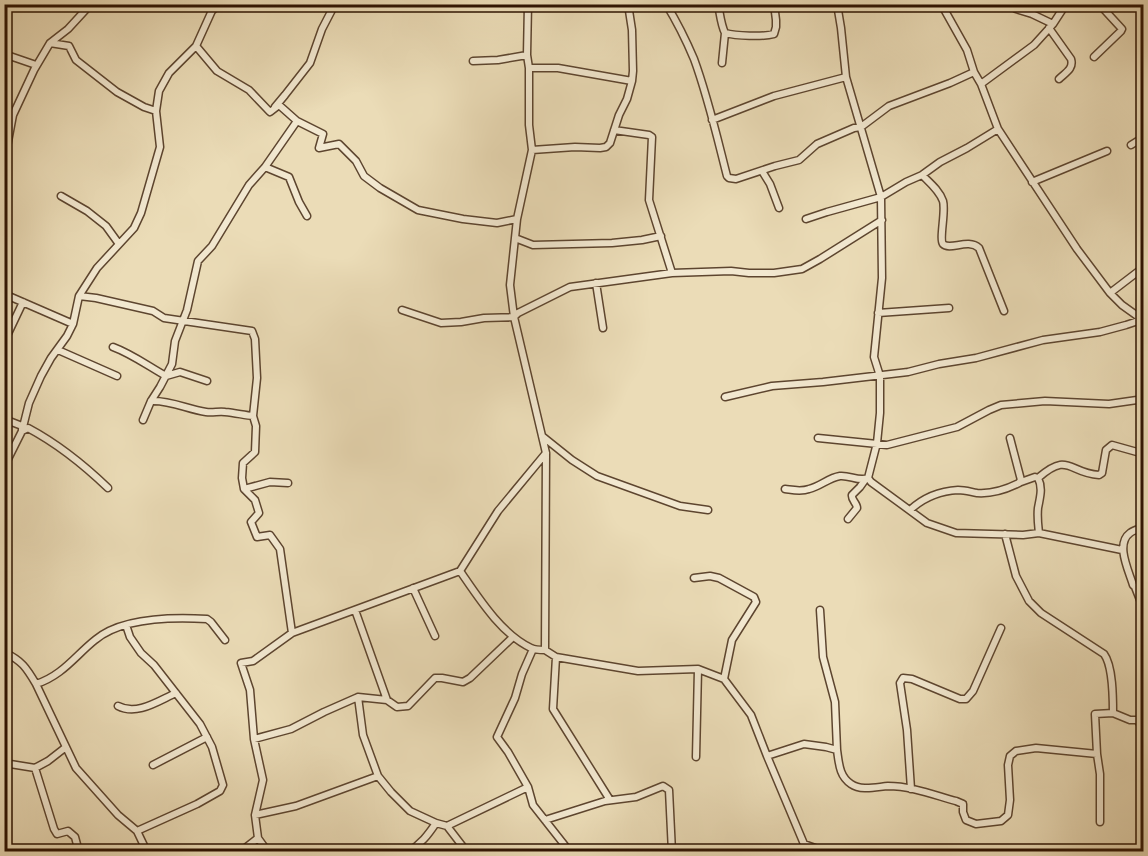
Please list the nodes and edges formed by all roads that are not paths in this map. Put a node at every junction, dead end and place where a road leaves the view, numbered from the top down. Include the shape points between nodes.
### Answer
1 (91, 4) edge
2 (204, 4) edge
3 (335, 4) edge
4 (528, 4) edge
5 (628, 4) edge
6 (666, 4) edge
7 (718, 4) edge
8 (774, 4) edge
9 (837, 4) edge
10 (1009, 4) edge
11 (1066, 4) edge
12 (1099, 4) edge
13 (214, 7) edge
14 (944, 9) dead end
15 (1051, 26) junction
16 (725, 33) junction
17 (50, 43) junction
18 (196, 46) junction
19 (4, 54) edge
20 (527, 55) junction
21 (1094, 57) dead end
22 (473, 61) dead end
23 (722, 63) dead end
24 (529, 68) junction
25 (34, 70) junction
26 (974, 72) junction
27 (846, 77) junction
28 (1059, 79) dead end
29 (632, 81) junction
30 (981, 84) junction
31 (156, 111) junction
32 (270, 112) junction
33 (712, 120) junction
34 (297, 121) junction
35 (861, 128) junction
36 (998, 129) junction
37 (614, 130) junction
38 (1143, 136) edge
39 (1131, 145) dead end
40 (532, 150) junction
41 (1107, 151) dead end
42 (4, 163) edge
43 (265, 167) junction
44 (762, 171) junction
45 (922, 175) junction
46 (1032, 182) junction
47 (62, 196) dead end
48 (881, 197) junction
49 (778, 208) dead end
50 (307, 216) dead end
51 (517, 219) junction
52 (806, 219) dead end
53 (882, 220) junction
54 (661, 236) junction
55 (515, 238) junction
56 (119, 244) junction
57 (1143, 267) edge
58 (672, 273) junction
59 (596, 283) junction
60 (1110, 293) junction
61 (4, 294) edge
62 (79, 296) junction
63 (23, 302) junction
64 (948, 308) dead end
65 (402, 310) dead end
66 (1004, 311) dead end
67 (878, 313) junction
68 (514, 317) junction
69 (1143, 320) edge
70 (182, 321) junction
71 (73, 324) junction
72 (603, 328) dead end
73 (4, 342) edge
74 (113, 347) dead end
75 (58, 350) junction
76 (117, 376) dead end
77 (166, 376) junction
78 (880, 376) junction
79 (207, 381) dead end
80 (725, 397) dead end
81 (1143, 399) edge
82 (151, 400) junction
83 (253, 416) junction
84 (4, 419) edge
85 (143, 420) dead end
86 (22, 431) junction
87 (541, 435) junction
88 (818, 438) dead end
89 (1010, 438) dead end
90 (877, 443) junction
91 (1137, 452) dead end
92 (546, 453) junction
93 (4, 467) edge
94 (1038, 478) junction
95 (867, 479) junction
96 (1021, 482) junction
97 (288, 483) dead end
98 (108, 488) dead end
99 (244, 489) junction
100 (785, 489) dead end
101 (708, 510) dead end
102 (910, 510) junction
103 (848, 519) dead end
104 (1143, 527) edge
105 (1039, 533) junction
106 (1005, 534) junction
107 (1122, 550) junction
108 (460, 571) junction
109 (694, 578) dead end
110 (1143, 587) edge
111 (413, 588) junction
112 (1136, 588) junction
113 (355, 610) junction
114 (820, 610) dead end
115 (1143, 610) edge
116 (126, 625) junction
117 (1001, 628) dead end
118 (291, 633) junction
119 (435, 636) dead end
120 (513, 637) junction
121 (225, 640) dead end
122 (533, 649) junction
123 (545, 650) junction
124 (4, 652) edge
125 (556, 657) junction
126 (698, 669) junction
127 (724, 679) junction
128 (36, 684) junction
129 (176, 693) junction
130 (358, 697) junction
131 (387, 700) junction
132 (118, 706) dead end
133 (1113, 713) junction
134 (1143, 729) edge
135 (207, 737) junction
136 (254, 739) junction
137 (66, 747) junction
138 (837, 750) junction
139 (1097, 754) junction
140 (767, 756) junction
141 (696, 757) dead end
142 (4, 763) edge
143 (153, 765) dead end
144 (35, 768) junction
145 (378, 776) junction
146 (528, 787) junction
147 (911, 789) junction
148 (610, 800) junction
149 (255, 815) junction
150 (545, 820) junction
151 (1100, 822) dead end
152 (436, 823) junction
153 (447, 826) junction
154 (137, 831) junction
155 (258, 838) junction
156 (804, 844) junction
157 (79, 852) edge
158 (147, 852) edge
159 (240, 852) edge
160 (268, 852) edge
161 (408, 852) edge
162 (467, 852) edge
163 (570, 852) edge
164 (672, 852) edge
165 (803, 852) edge
166 (826, 852) edge

1 - 17 street
2 - 13 street
3 - 32 street via 309,63
4 - 20 street
5 - 29 street
6 - 33 street via 693,58
7 - 16 street
8 - 16 street via 774,34
9 - 27 street
10 - 15 street
11 - 15 street
12 - 21 street via 1122,28
13 - 18 street
14 - 26 street via 967,50
15 - 28 street via 1073,64
15 - 30 street via 1034,45
16 - 23 street
17 - 25 street
17 - 31 street via 69,46 76,60 117,92
18 - 31 street via 169,73 159,91
18 - 32 street via 217,71 249,90
19 - 25 street via 36,65
20 - 22 street
20 - 24 street
24 - 29 street via 558,68
24 - 40 street
25 - 42 street via 13,115
26 - 30 street
26 - 35 street via 889,106
27 - 33 street via 774,96
27 - 35 street
29 - 37 street
30 - 36 street
31 - 56 street via 160,147 141,213
32 - 34 street via 279,105
33 - 44 street via 729,178
34 - 43 street
34 - 51 street via 323,134 319,148 339,144 364,176 418,210 497,223
35 - 44 street via 817,144 799,160
35 - 48 street
36 - 45 street
36 - 46 street
37 - 40 street via 606,147
37 - 54 street via 652,137 649,200
38 - 39 street
40 - 51 street
41 - 46 street
43 - 50 street via 289,177
43 - 70 street via 198,261
44 - 49 street
45 - 48 street
45 - 66 street via 938,191 943,203 943,244 968,243 979,248
46 - 60 street
47 - 56 street via 106,226
48 - 52 street
48 - 53 street
51 - 55 street
53 - 58 street via 802,269 774,273
53 - 67 street
54 - 55 street via 612,243 533,245
54 - 58 street
55 - 68 street via 510,285
56 - 62 street
57 - 60 street
58 - 59 street
59 - 68 street via 570,287
59 - 72 street
60 - 69 street
61 - 63 street
62 - 70 street
62 - 71 street
63 - 71 street
63 - 73 street
64 - 67 street
65 - 68 street via 441,323
67 - 78 street via 874,357
68 - 87 street
69 - 78 street
70 - 77 street
70 - 83 street via 252,331 257,378
71 - 75 street
74 - 77 street
75 - 76 street
75 - 86 street via 41,375
77 - 79 street via 180,372
77 - 82 street
78 - 80 street via 772,386
78 - 90 street
81 - 90 street via 1109,404 1045,401 1001,405 957,428 893,444
82 - 83 street via 208,412
82 - 85 street
83 - 99 street via 255,452 243,463
84 - 86 street via 22,426
86 - 93 street
86 - 98 street via 28,428 45,437
87 - 92 street
87 - 101 street via 597,477 680,506
88 - 90 street
89 - 96 street
90 - 95 street
91 - 94 street via 1112,445 1106,450 1099,475 1058,464
92 - 108 street via 498,511
92 - 123 street
94 - 96 street
94 - 105 street
95 - 100 street via 842,476 808,490
95 - 102 street
95 - 103 street via 852,495 857,508
96 - 102 street via 986,493 945,492 920,501
97 - 99 street via 270,482
99 - 118 street via 255,500 259,513 251,522 257,537 270,535 280,549
102 - 106 street via 927,523 956,533
104 - 107 street via 1129,533
105 - 106 street
105 - 107 street
106 - 133 street via 1016,576 1029,601 1107,658
107 - 112 street
108 - 111 street
108 - 120 street via 484,606
109 - 127 street via 719,578 754,597 756,602 732,640
110 - 112 street
111 - 113 street
111 - 119 street
112 - 115 street
113 - 118 street
113 - 131 street
114 - 138 street via 823,657 836,702
116 - 121 street via 168,618 207,619
116 - 128 street via 97,638 66,668
116 - 129 street via 141,653
117 - 147 street via 966,699 912,679 903,678 900,683
118 - 136 street via 253,661 241,663 250,690
120 - 122 street
120 - 131 street via 463,682 435,678 408,706 397,707
122 - 123 street
122 - 146 street via 497,736
123 - 125 street
124 - 128 street via 18,659
125 - 126 street via 638,671
125 - 148 street via 553,709
126 - 127 street
126 - 141 street
127 - 140 street via 751,715
128 - 137 street
129 - 132 street via 144,708
129 - 135 street
130 - 131 street
130 - 136 street via 291,729
130 - 145 street via 363,735
133 - 134 street via 1137,720
133 - 139 street via 1095,714
135 - 143 street
135 - 154 street via 222,788
136 - 149 street via 263,780
137 - 144 street
137 - 154 street via 76,768
138 - 140 street via 804,744
138 - 147 street via 841,773 851,785
139 - 147 street via 1036,748 1016,751 1008,765 1008,815 1001,821 976,824 966,820 963,804
139 - 151 street
140 - 156 street
142 - 144 street
144 - 157 street via 54,829 57,834 68,831 75,837
145 - 149 street via 296,806
145 - 152 street via 410,810
146 - 150 street via 533,805
146 - 153 street
148 - 150 street
148 - 164 street via 636,797 663,786 669,790
149 - 155 street
150 - 163 street
152 - 153 street
152 - 161 street via 420,844
153 - 162 street
154 - 158 street
155 - 159 street
155 - 160 street
156 - 165 street
156 - 166 street

